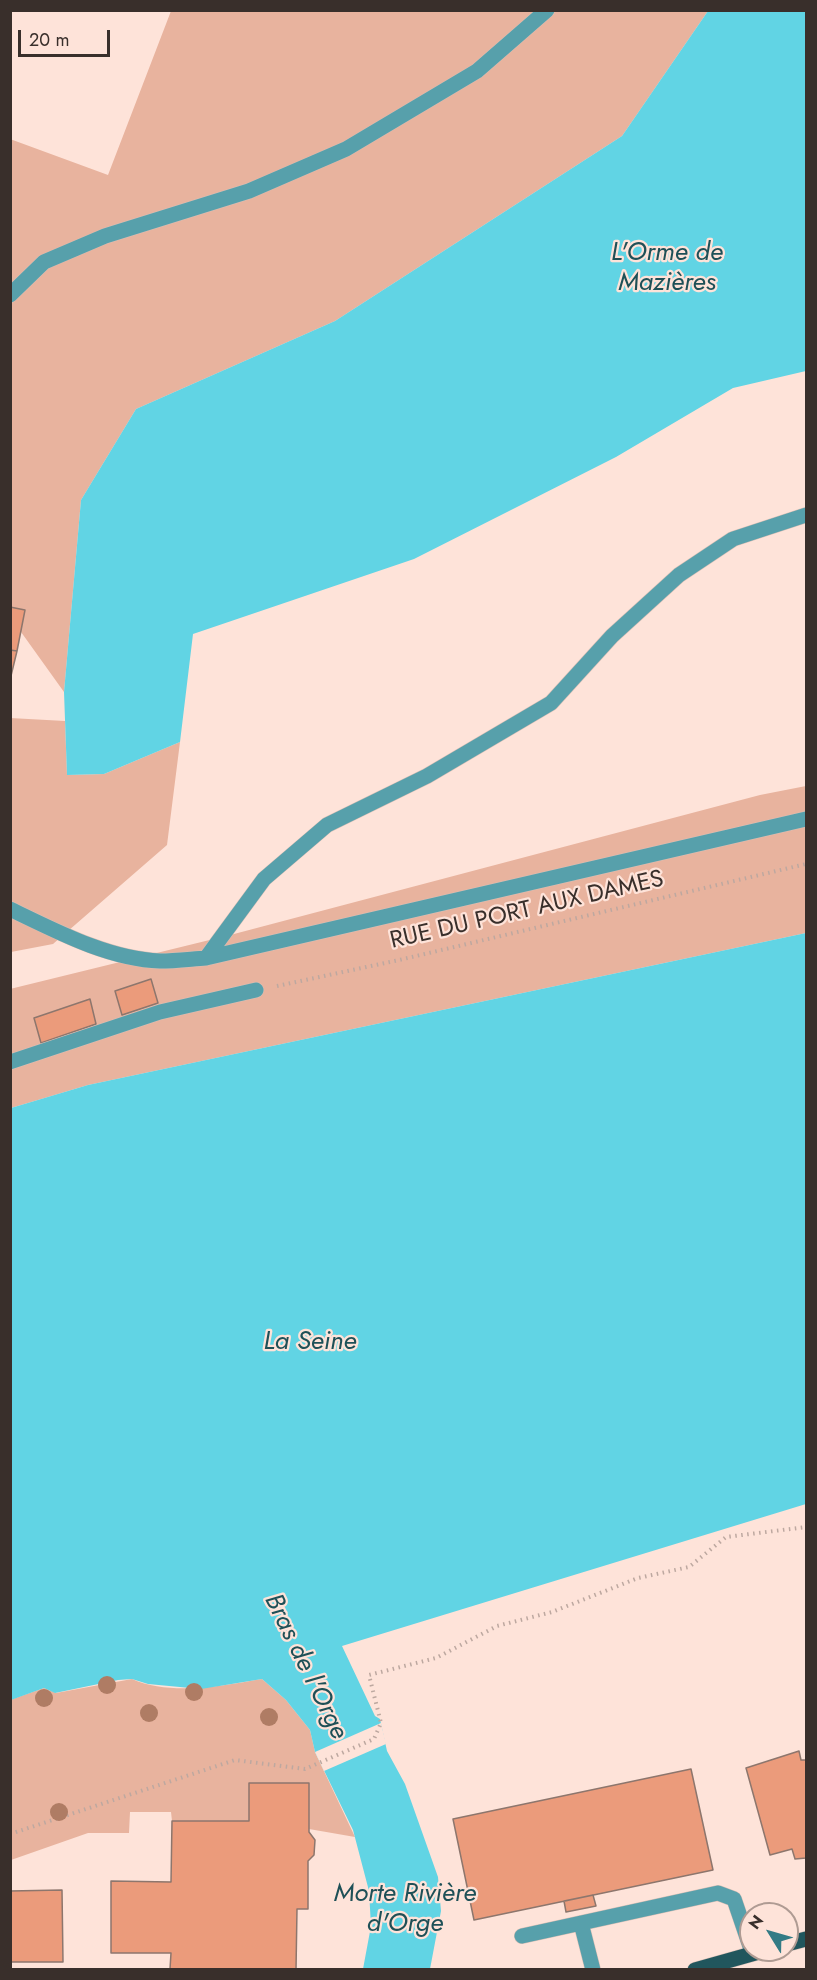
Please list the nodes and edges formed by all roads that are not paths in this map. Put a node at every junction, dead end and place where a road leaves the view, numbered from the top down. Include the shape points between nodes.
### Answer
1 (547, 10) edge
2 (10, 295) edge
3 (807, 514) edge
4 (807, 819) edge
5 (10, 909) edge
6 (206, 958) junction
7 (256, 990) road end
8 (10, 1062) edge
9 (739, 1911) edge
10 (581, 1923) junction
11 (522, 1936) dead end
12 (739, 1956) edge
13 (593, 1970) edge
14 (694, 1970) edge

1 - 2 lane via 477,71 346,149 249,191 105,236 44,262
3 - 6 lane via 733,539 679,575 612,636 551,703 427,776 327,825 264,879
4 - 6 lane
5 - 6 lane via 57,932 123,955 159,961
7 - 8 lane via 160,1012
9 - 10 lane via 734,1899 718,1893
10 - 11 lane
10 - 13 lane
12 - 14 main road

